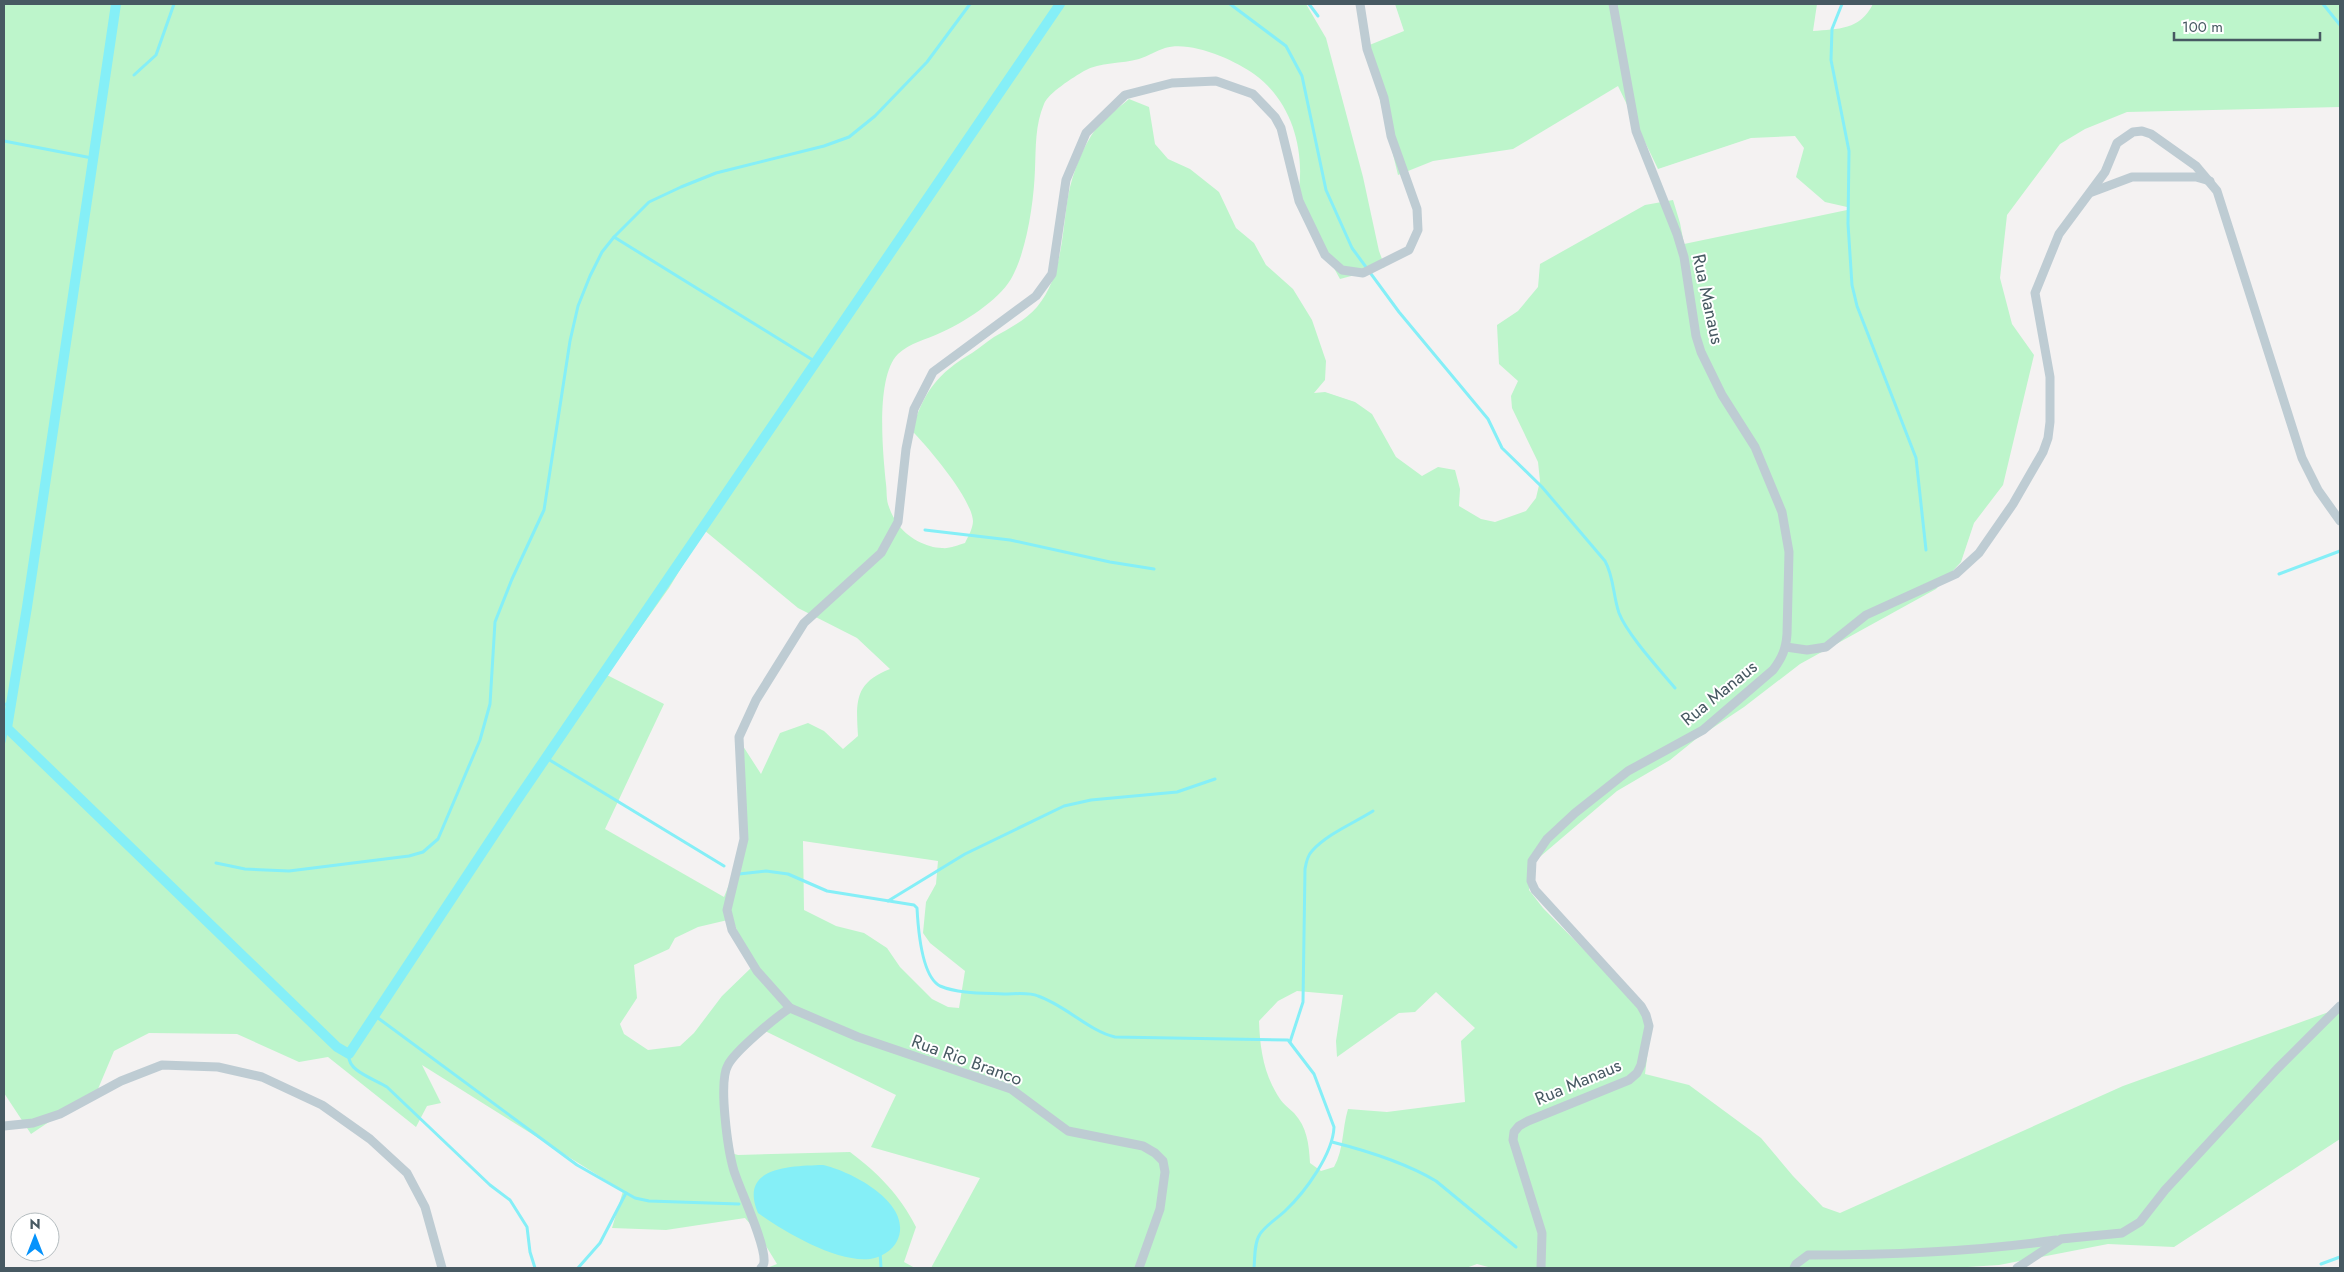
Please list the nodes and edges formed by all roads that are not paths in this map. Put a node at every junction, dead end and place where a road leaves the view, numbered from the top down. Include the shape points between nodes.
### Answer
1 (1360, 4) edge
2 (1613, 4) edge
3 (2210, 181) junction
4 (2091, 192) junction
5 (2340, 522) edge
6 (1786, 647) junction
7 (2340, 1006) edge
8 (790, 1008) junction
9 (4, 1126) edge
10 (2061, 1239) junction
11 (442, 1268) edge
12 (761, 1268) edge
13 (1139, 1268) edge
14 (1541, 1268) edge
15 (1794, 1268) edge
16 (2017, 1268) edge

1 - 8 street via 1367,49 1384,98 1391,136 1417,209 1418,230 1409,250 1363,273 1342,270 1325,256 1298,201 1281,128 1253,94 1216,81 1172,84 1125,95 1086,133 1066,180 1052,274 1036,296 934,372 914,409 898,522 881,552 804,623 756,700 739,737 744,839 727,910 732,930 757,971
2 - 6 street, Rua Manaus via 1634,124 1679,241 1699,344 1722,394 1755,448 1782,512 1789,552
3 - 4 street via 2196,177 2132,177
3 - 4 street via 2191,162 2142,131 2124,136 2117,143 2105,172
3 - 5 street via 2217,191 2239,256 2302,458 2318,490
4 - 6 street via 2062,228 2035,293 2050,377 2050,422 2043,452 2013,504 1979,553 1956,574 1866,615 1826,647 1807,650
6 - 14 street, Rua Manaus via 1773,670 1703,730 1601,791 1547,839 1532,861 1531,880 1535,890 1641,1006 1649,1026 1642,1065 1629,1080 1528,1121 1514,1132 1514,1148 1542,1233
7 - 10 street via 2277,1068 2165,1190 2140,1222 2122,1233
8 - 12 street via 751,1040 727,1065 726,1071 724,1105 734,1169 762,1246 764,1262
8 - 13 street, Rua Rio Branco via 858,1037 1011,1089 1068,1131 1143,1146 1155,1153 1163,1162 1164,1182 1160,1209
9 - 11 street via 33,1123 60,1114 162,1065 218,1067 262,1077 322,1105 370,1139 407,1173 425,1207
10 - 15 street via 1942,1253 1808,1255
10 - 16 street

